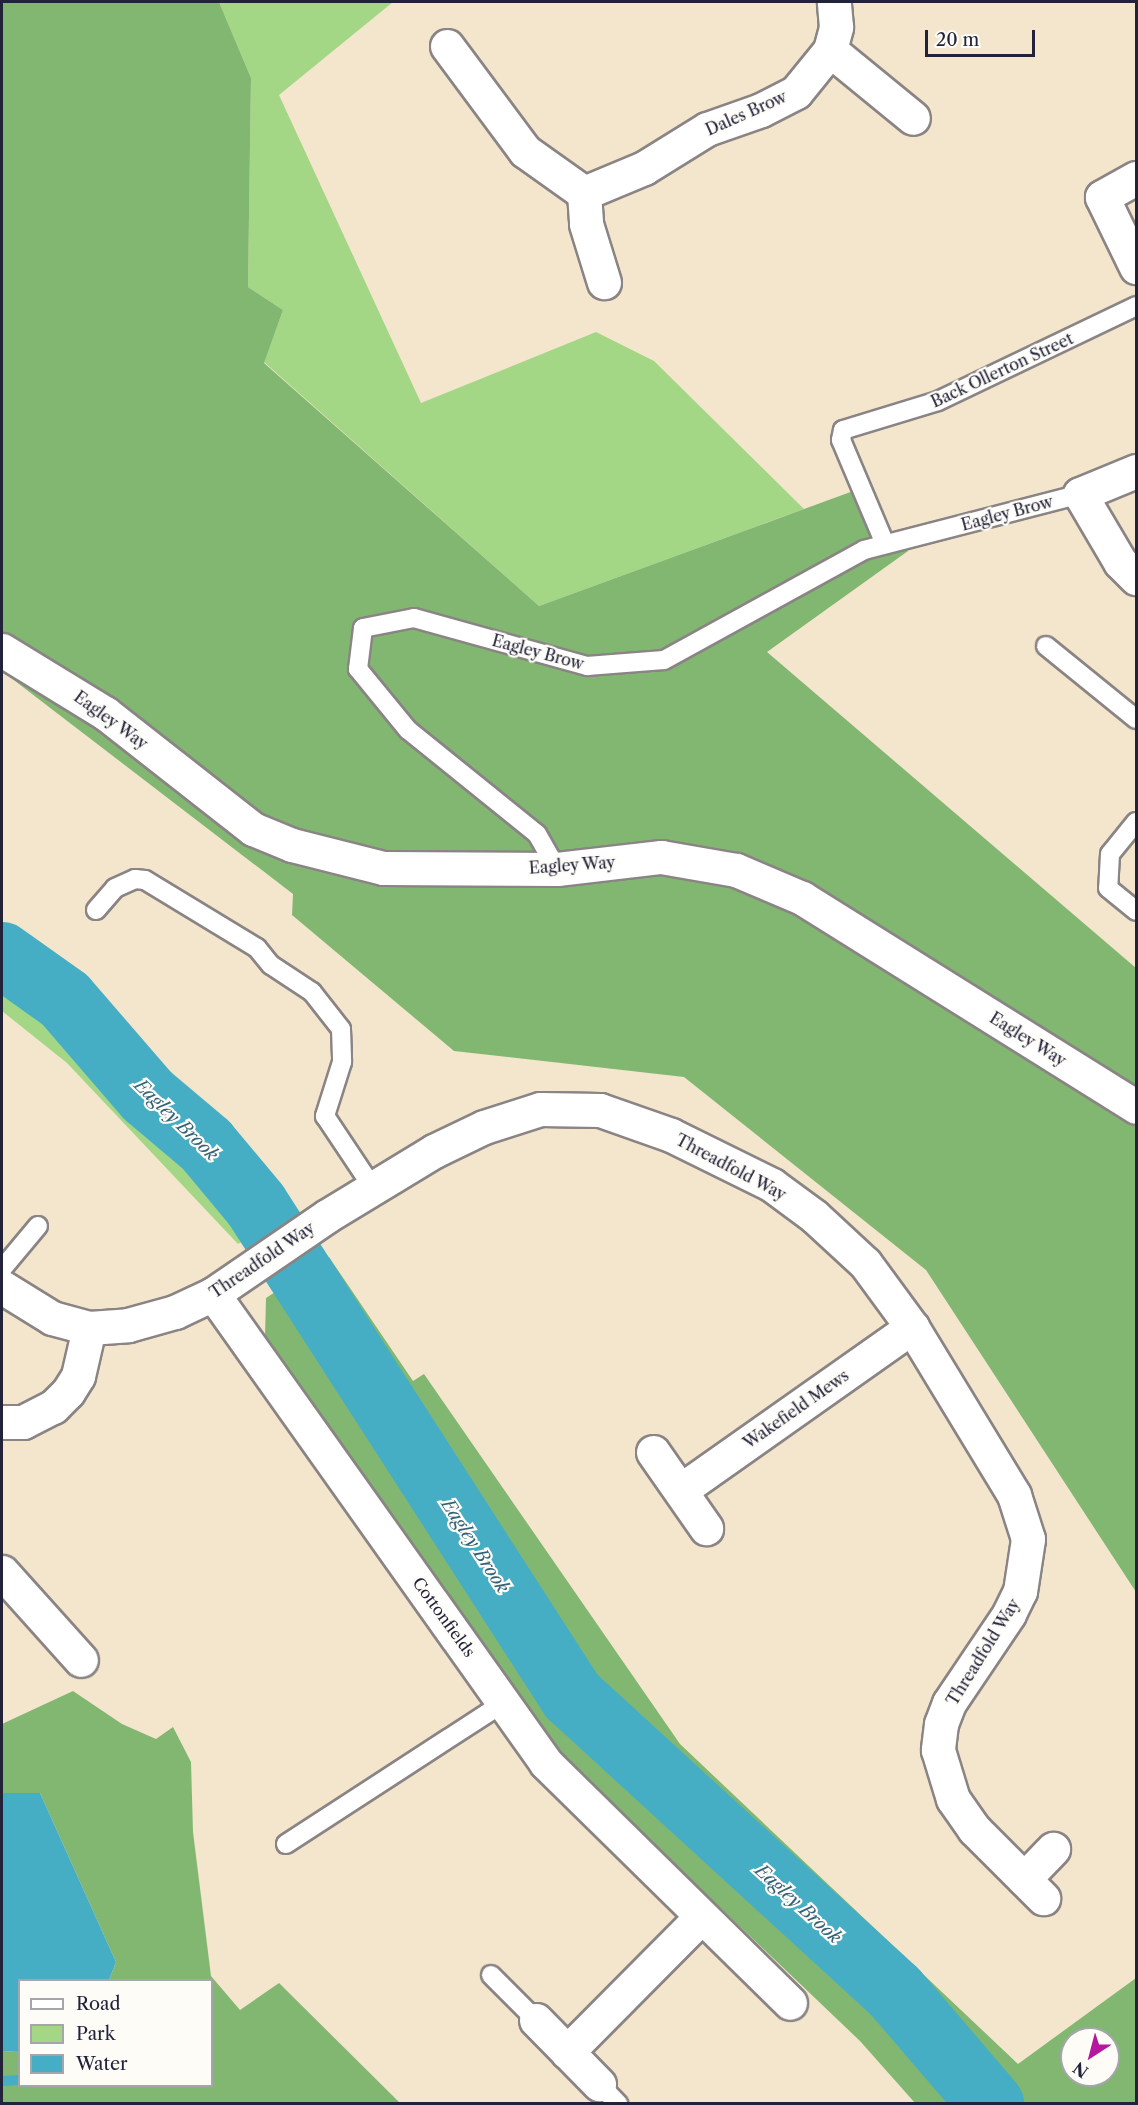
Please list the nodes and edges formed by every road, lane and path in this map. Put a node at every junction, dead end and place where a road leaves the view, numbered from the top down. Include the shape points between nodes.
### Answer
1 (834, 2) edge
2 (447, 46) dead end
3 (830, 50) junction
4 (913, 118) dead end
5 (1137, 178) edge
6 (584, 193) junction
7 (1137, 267) edge
8 (604, 282) dead end
9 (1137, 306) edge
10 (1137, 471) edge
11 (1080, 494) junction
12 (885, 544) junction
13 (1137, 578) edge
14 (1046, 646) dead end
15 (3, 650) edge
16 (1137, 719) edge
17 (1137, 822) edge
18 (557, 869) junction
19 (96, 909) dead end
20 (1137, 911) edge
21 (1137, 1107) edge
22 (373, 1188) junction
23 (38, 1226) dead end
24 (2, 1269) edge
25 (226, 1286) junction
26 (2, 1287) edge
27 (912, 1327) junction
28 (89, 1328) junction
29 (2, 1422) edge
30 (653, 1452) dead end
31 (681, 1490) junction
32 (706, 1528) dead end
33 (2, 1572) edge
34 (81, 1660) dead end
35 (505, 1702) junction
36 (286, 1844) dead end
37 (1053, 1849) dead end
38 (701, 1917) junction
39 (491, 1975) dead end
40 (790, 2003) dead end
41 (536, 2020) joint
42 (567, 2052) junction
43 (609, 2094) edge

1 - 3 street, Dales Brow via 836,27
2 - 6 street via 520,146
3 - 4 street
3 - 6 street, Dales Brow via 796,92 761,110 707,129 644,168
5 - 7 street via 1102,197
6 - 8 street via 586,224
9 - 12 lane, Back Ollerton Street via 938,401 843,430 842,440
10 - 11 street
11 - 12 lane, Eagley Brow
11 - 13 street via 1120,562
12 - 18 lane, Eagley Brow via 864,550 664,660 587,666 414,618 363,628 358,669 408,730 537,834
14 - 16 lane
15 - 18 street, Eagley Way via 105,713 263,833 383,867
17 - 20 lane via 1110,854 1108,888
18 - 21 street, Eagley Way via 661,857 736,870 802,898
19 - 22 lane via 115,888 135,879 145,880 257,948 272,965 312,992 341,1029 342,1062 325,1116
22 - 25 street, Threadfold Way
22 - 27 street, Threadfold Way via 434,1151 484,1127 540,1109 600,1110 671,1135 772,1185 814,1216 865,1263
23 - 24 lane
25 - 28 street, Threadfold Way via 165,1315 128,1325
25 - 35 street, Cottonfields
26 - 28 street, Threadfold Way via 52,1318
27 - 31 street, Wakefield Mews
27 - 37 street, Threadfold Way via 1014,1495 1028,1539 1020,1591 1009,1614 949,1703 941,1724 938,1750 953,1799 974,1829 1034,1888
28 - 29 street via 78,1376 68,1392 53,1407 23,1422
30 - 31 street
31 - 32 street
33 - 34 street via 59,1618
35 - 36 lane
35 - 38 street, Cottonfields via 546,1763
38 - 40 street, Cottonfields
38 - 42 street
39 - 41 lane
41 - 42 street
42 - 43 street

